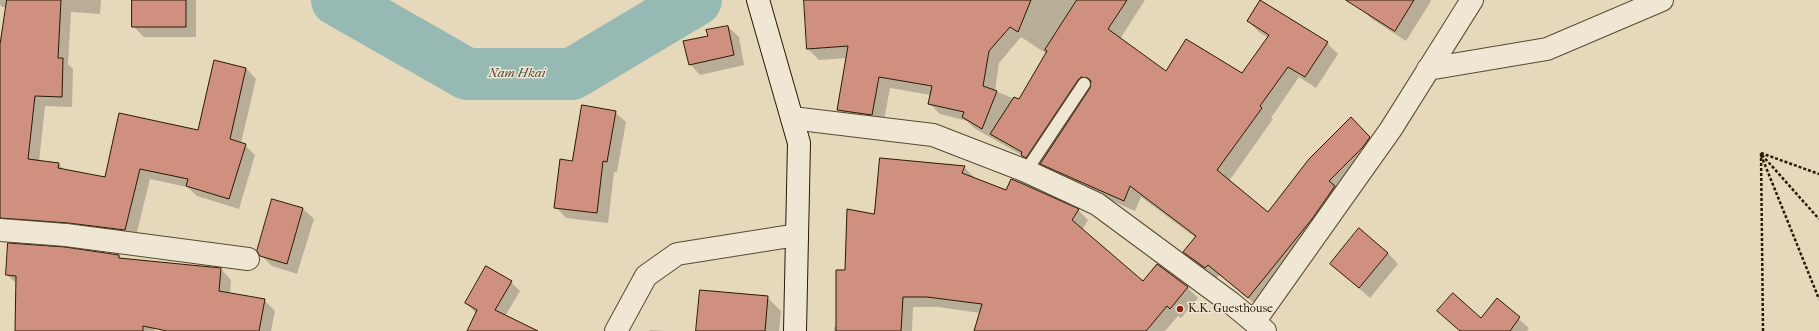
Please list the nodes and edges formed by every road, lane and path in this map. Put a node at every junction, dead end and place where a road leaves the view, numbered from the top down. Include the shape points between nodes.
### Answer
1 (758, 0) edge
2 (1472, 0) edge
3 (1662, 0) edge
4 (1428, 70) junction
5 (1084, 84) dead end
6 (792, 118) junction
7 (1761, 153) junction
8 (1026, 171) junction
9 (1819, 174) edge
10 (1819, 219) edge
11 (0, 230) edge
12 (797, 235) junction
13 (248, 259) dead end
14 (1819, 299) edge
15 (1259, 326) edge
16 (616, 331) edge
17 (795, 331) edge
18 (1763, 331) edge

1 - 6 street
2 - 4 street
3 - 4 street via 1547,49
4 - 15 street
5 - 8 lane
6 - 8 street via 933,135
6 - 12 street via 800,143
7 - 9 path
7 - 10 path
7 - 14 path
7 - 18 path
8 - 15 street via 1097,204
11 - 13 street via 66,235
12 - 16 street via 677,254 646,276
12 - 17 street

